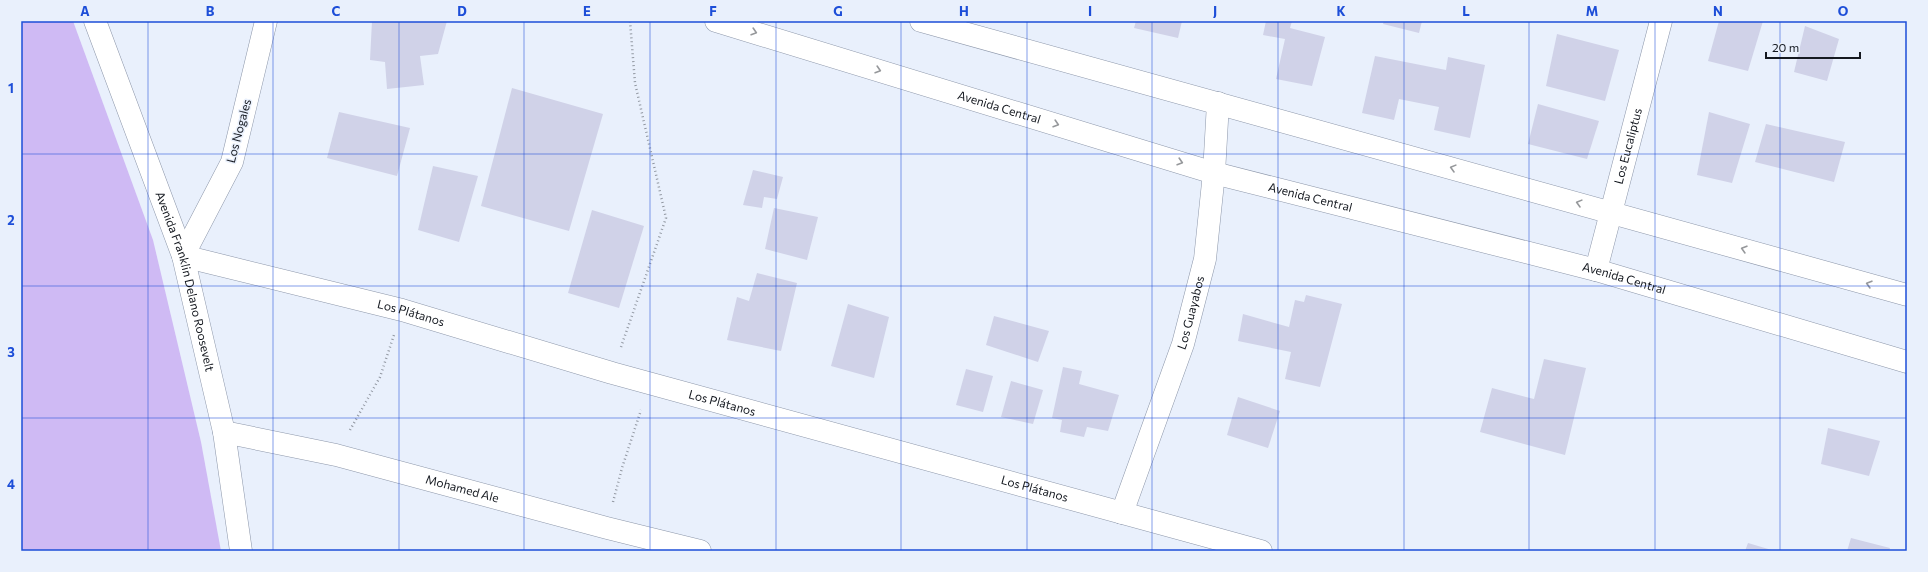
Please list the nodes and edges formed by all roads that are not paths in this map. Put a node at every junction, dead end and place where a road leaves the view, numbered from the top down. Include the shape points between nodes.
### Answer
1 (95, 21) edge
2 (266, 21) edge
3 (716, 21) edge
4 (921, 21) edge
5 (1661, 21) edge
6 (1218, 103) junction
7 (1214, 173) junction
8 (1612, 212) junction
9 (183, 256) junction
10 (1596, 270) junction
11 (1907, 295) edge
12 (1907, 362) edge
13 (224, 432) junction
14 (1122, 513) junction
15 (241, 551) edge
16 (700, 551) edge
17 (1261, 551) edge

1 - 9 street, Avenida Franklin Delano Roosevelt
2 - 9 street, Los Nogales via 232,162
3 -> 7 street, Avenida Central
4 - 6 street
5 - 8 street, Los Eucaliptus
6 - 7 street, Los Guayabos
8 -> 6 street
7 - 10 street, Avenida Central
7 - 14 street, Los Guayabos via 1205,259 1183,344
8 - 10 street, Los Eucaliptus
11 -> 8 street
9 - 13 street, Avenida Franklin Delano Roosevelt
9 - 14 street, Los Plátanos via 402,310 612,373
10 - 12 street, Avenida Central
13 - 15 street, Avenida Franklin Delano Roosevelt
13 - 16 street, Mohamed Ale via 336,455
14 - 17 street, Los Plátanos

